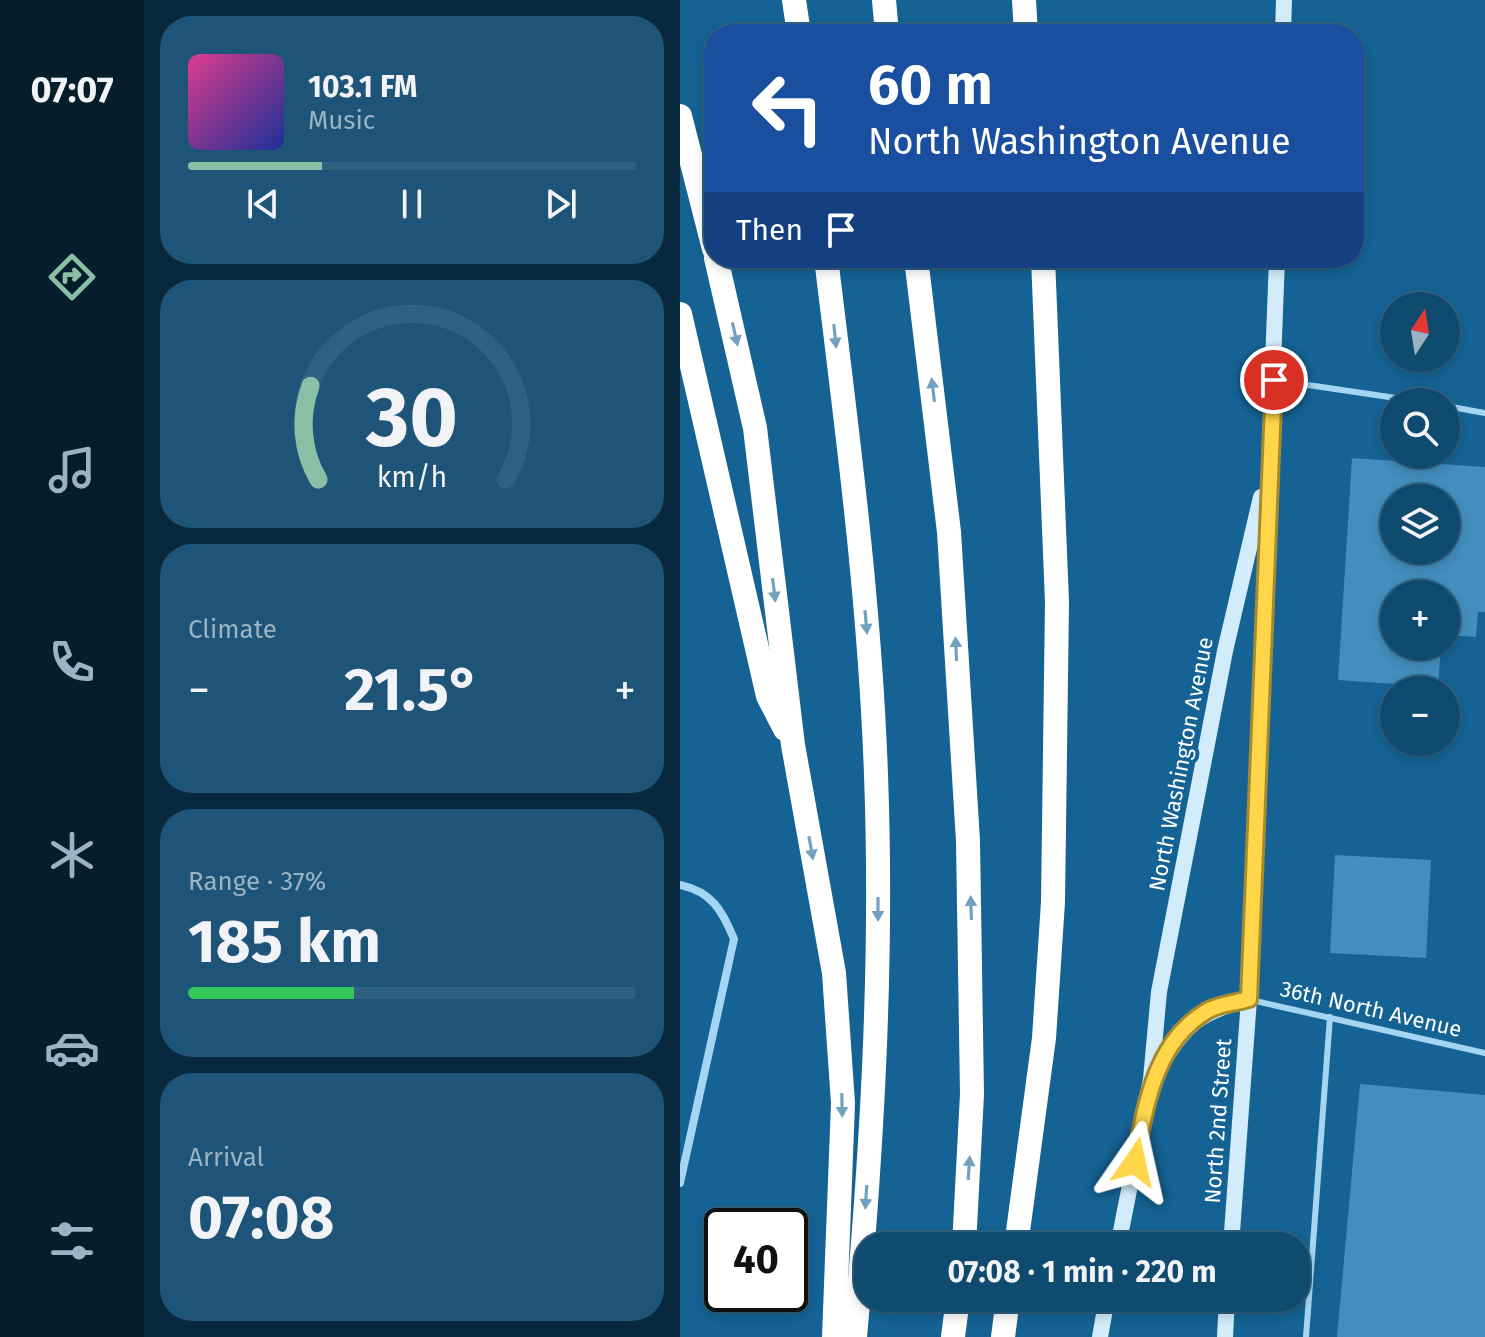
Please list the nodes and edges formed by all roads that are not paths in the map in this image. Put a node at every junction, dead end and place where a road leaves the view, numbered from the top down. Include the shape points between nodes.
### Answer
1 (794, 0) edge
2 (884, 0) edge
3 (1024, 0) edge
4 (1284, 0) edge
5 (798, 24) edge
6 (886, 24) edge
7 (1025, 24) edge
8 (1283, 24) edge
9 (680, 116) edge
10 (704, 210) edge
11 (718, 268) edge
12 (827, 268) edge
13 (917, 268) edge
14 (1043, 268) edge
15 (1277, 268) edge
16 (680, 314) edge
17 (1274, 380) junction
18 (1380, 396) edge
19 (1460, 409) edge
20 (1485, 413) edge
21 (1270, 460) junction
22 (793, 745) junction
23 (680, 885) edge
24 (1249, 999) junction
25 (1330, 1017) junction
26 (1485, 1053) edge
27 (1151, 1079) junction
28 (680, 1183) edge
29 (965, 1232) edge
30 (1018, 1232) edge
31 (1121, 1232) edge
32 (1232, 1232) edge
33 (956, 1312) edge
34 (1006, 1312) edge
35 (1104, 1312) edge
36 (1226, 1312) edge
37 (834, 1337) edge
38 (855, 1337) edge
39 (953, 1337) edge
40 (1003, 1337) edge
41 (1100, 1337) edge
42 (1225, 1337) edge
43 (1306, 1337) edge

1 - 5 highway
2 - 6 highway
3 - 7 highway
4 - 8 street
9 - 10 highway
11 -> 22 highway via 755,428
12 -> 38 highway via 860,557 877,803 873,1109
29 -> 13 highway via 972,1094 969,869 949,532
14 - 30 highway via 1057,602 1053,902 1044,1038
15 - 17 street, North Washington Avenue
16 - 22 highway via 768,696
17 - 18 lane
17 - 21 street, North Washington Avenue
19 - 20 lane
21 - 24 street, North Washington Avenue
21 - 27 street, North Washington Avenue via 1225,651 1159,992
22 -> 37 highway via 834,973 840,1043 842,1184
23 - 28 street via 719,904 734,939
24 - 25 lane, 36th North Avenue
24 - 27 street, North Washington Avenue via 1208,1010 1182,1034
24 - 32 street, North 2nd Street
25 - 26 lane, 36th North Avenue
25 - 43 lane
27 - 31 street, North Washington Avenue
33 - 39 highway
34 - 40 highway
35 - 41 street
36 - 42 street

